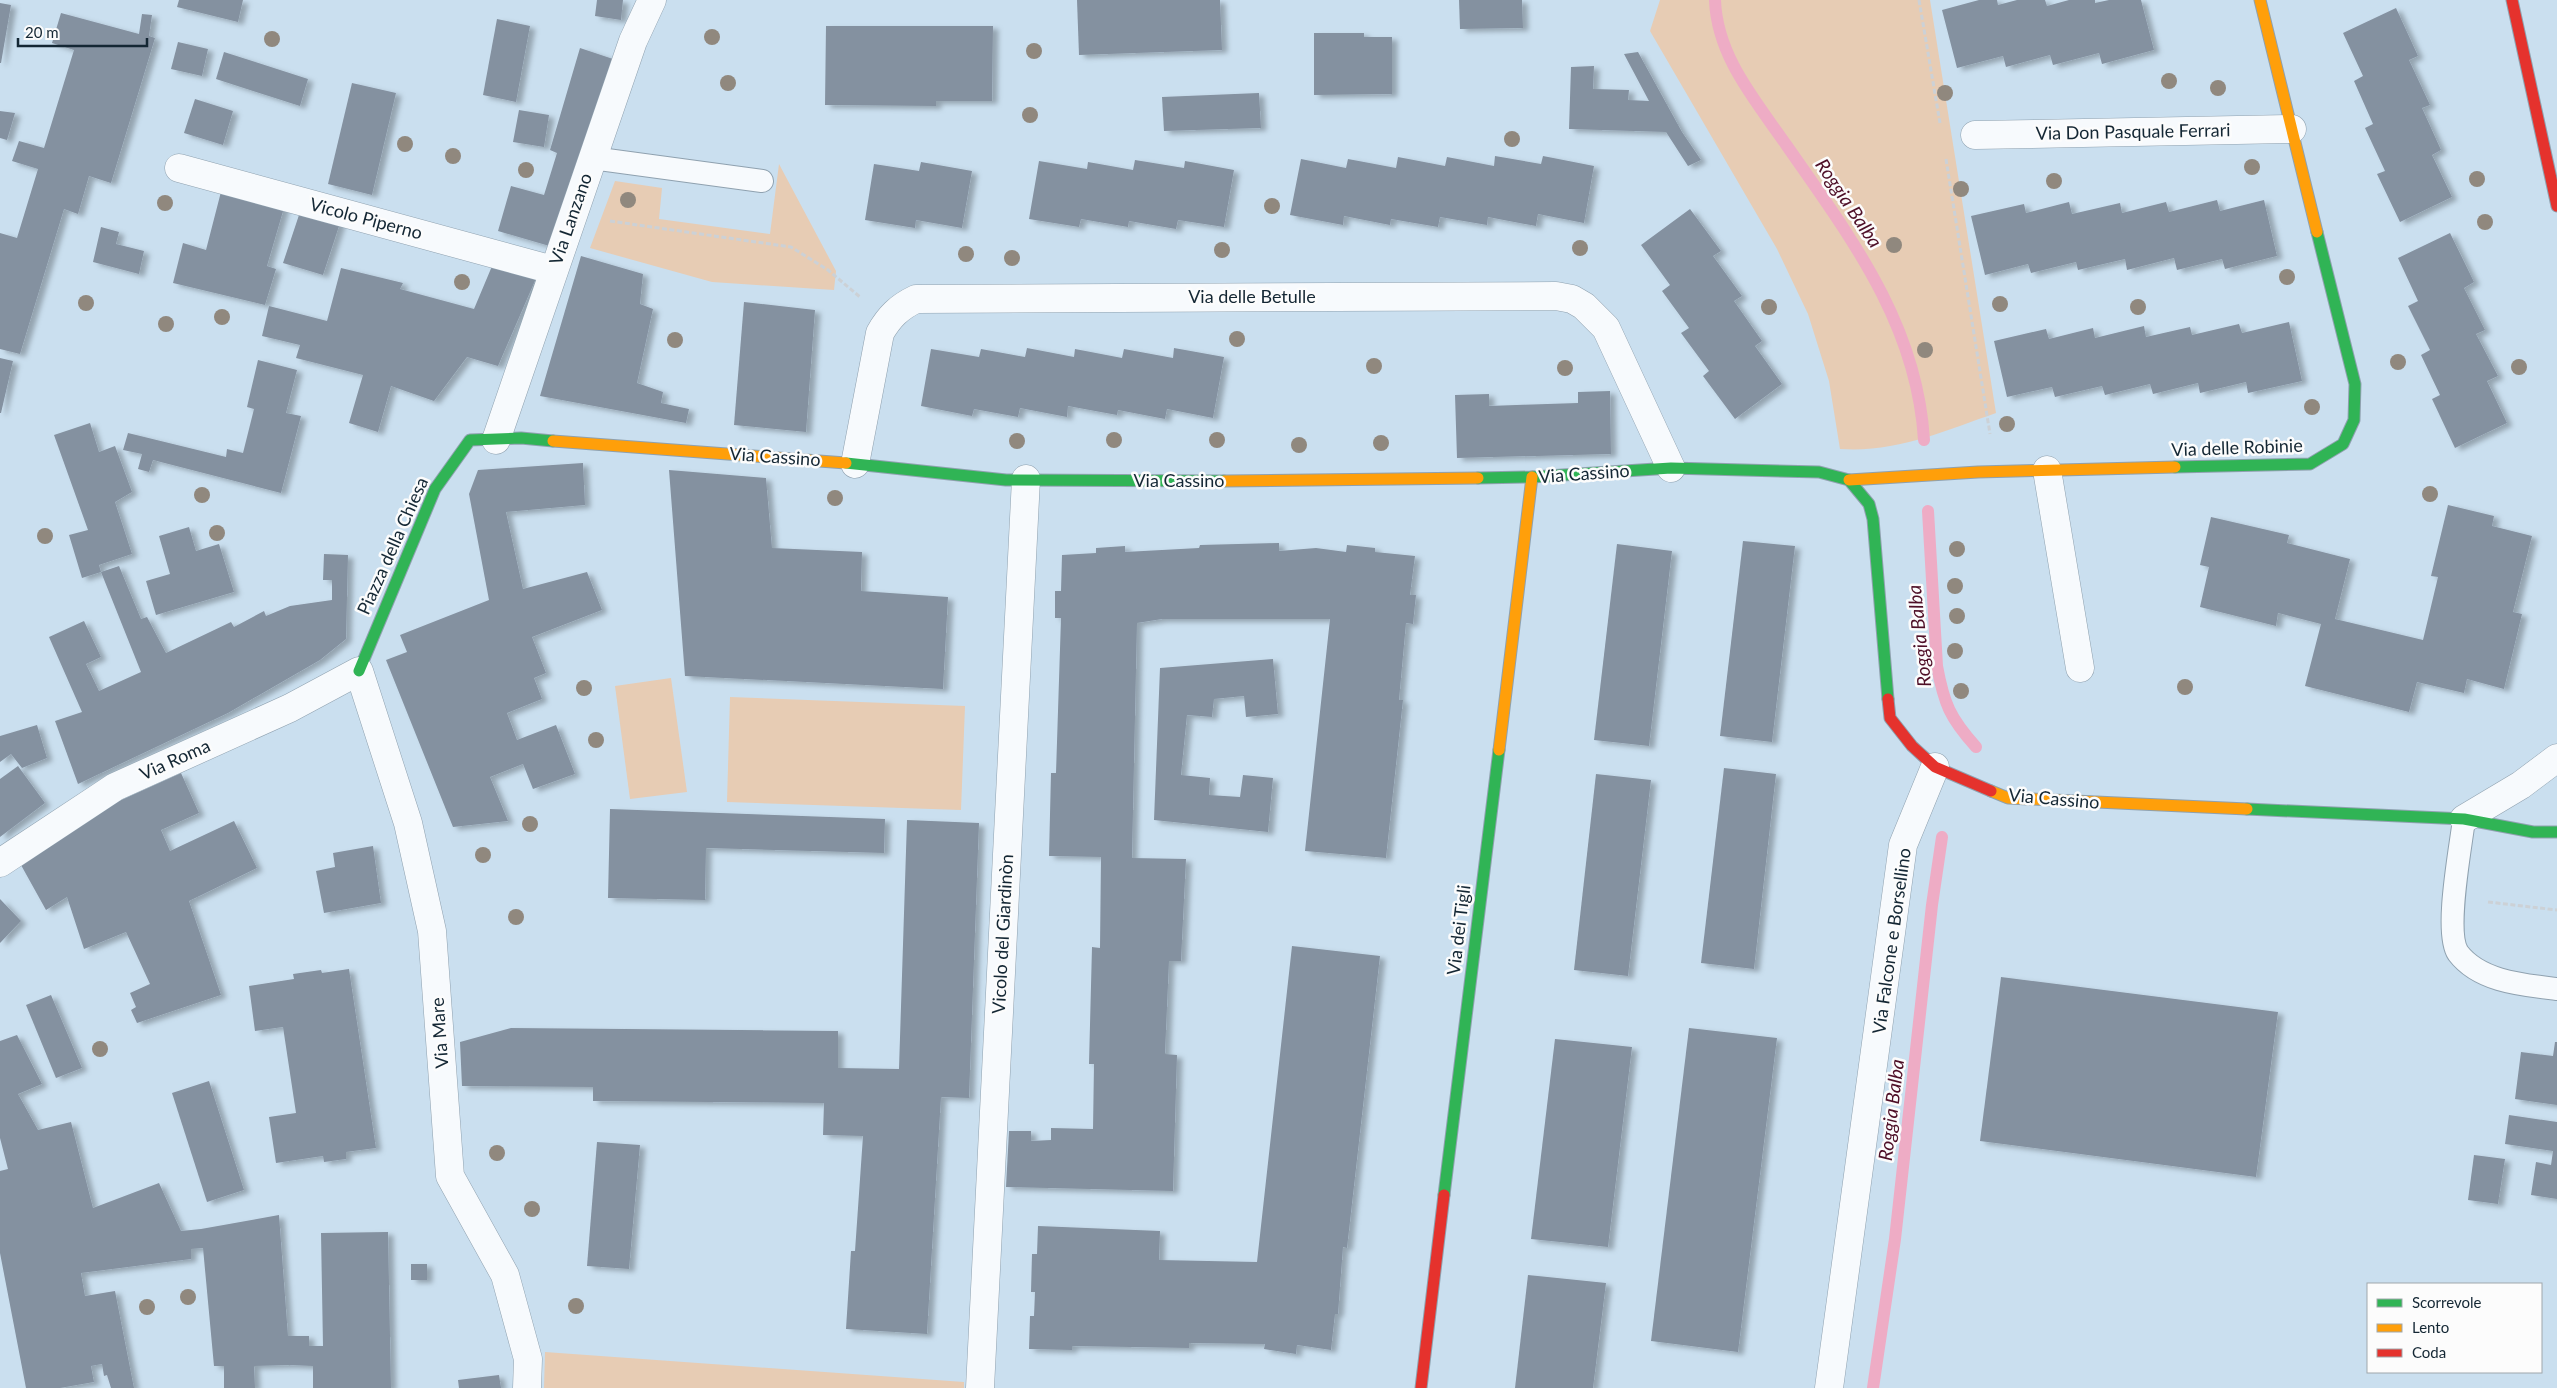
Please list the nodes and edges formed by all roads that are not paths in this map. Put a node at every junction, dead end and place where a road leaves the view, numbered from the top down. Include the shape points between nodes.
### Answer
1 (652, 0) edge
2 (2260, 0) edge
3 (2512, 0) edge
4 (2292, 129) junction
5 (1975, 135) dead end
6 (592, 158) junction
7 (179, 168) dead end
8 (762, 180) dead end
9 (2557, 206) edge
10 (553, 270) junction
11 (483, 440) junction
12 (855, 464) junction
13 (1671, 468) junction
14 (2046, 470) junction
15 (1532, 477) junction
16 (1026, 479) junction
17 (1849, 480) junction
18 (2080, 668) dead end
19 (359, 672) junction
20 (2557, 758) edge
21 (1936, 767) junction
22 (2464, 820) junction
23 (2557, 832) edge
24 (0, 863) edge
25 (2557, 989) edge
26 (527, 1388) edge
27 (980, 1388) edge
28 (1421, 1388) edge
29 (1829, 1388) edge

1 - 6 street, Via Lanzano via 633,41
2 - 4 street, Via delle Robinie
3 - 9 street
4 - 5 street, Via Don Pasquale Ferrari
4 - 14 street, Via delle Robinie via 2355,384 2354,420 2343,444 2310,464
6 - 8 lane
6 - 10 street, Via Lanzano
7 - 10 street, Vicolo Piperno
10 - 11 street, Via Lanzano
11 - 12 street, Via Cassino via 522,438
11 - 19 street, Piazza della Chiesa via 435,488
12 - 13 street, Via delle Betulle via 880,333 900,306 916,299 1556,296 1572,299 1584,306 1606,328
12 - 16 street, Via Cassino via 1006,480
13 - 15 street, Via Cassino
13 - 17 street, Via Cassino via 1819,472
14 - 17 street, Via delle Robinie
14 - 18 street
15 - 16 street, Via Cassino via 1226,481
15 - 28 street, Via dei Tigli
16 - 27 street, Vicolo del Giardinòn
17 - 21 street, Via Cassino via 1870,504 1873,519 1890,718 1912,746
19 - 24 street, Via Roma via 290,708 115,787
19 - 26 street, Via Mare via 408,823 432,931 450,1176 505,1275 528,1358
20 - 22 street
21 - 22 street, Via Cassino via 2008,798
21 - 29 street, Via Falcone e Borsellino via 1904,845
22 - 23 street, Via Cassino via 2534,832
22 - 25 lane via 2452,918 2458,952 2481,972 2514,984

